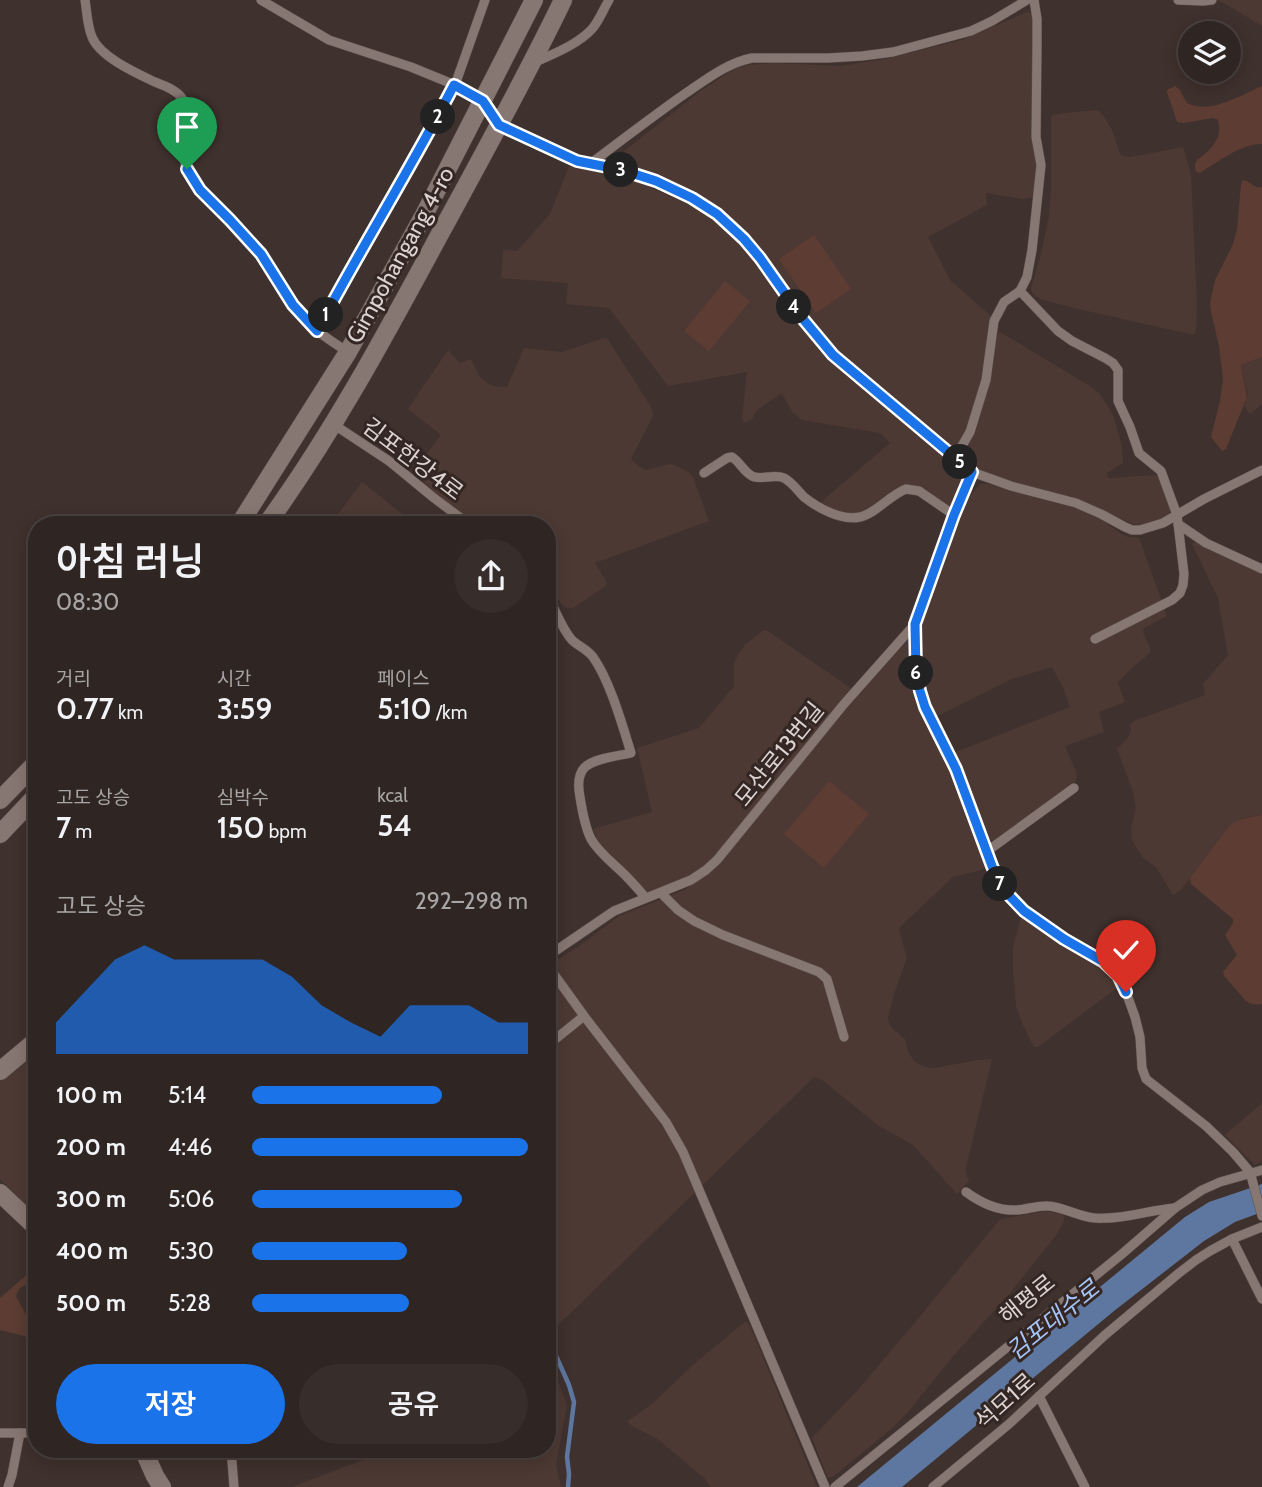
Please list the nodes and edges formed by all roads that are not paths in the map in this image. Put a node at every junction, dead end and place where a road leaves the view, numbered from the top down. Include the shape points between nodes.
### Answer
1 (86, 0) edge
2 (261, 0) edge
3 (485, 0) edge
4 (534, 0) edge
5 (563, 0) edge
6 (609, 0) edge
7 (1027, 0) edge
8 (1034, 0) edge
9 (1178, 0) edge
10 (1212, 0) edge
11 (532, 64) junction
12 (454, 85) junction
13 (483, 101) junction
14 (499, 125) junction
15 (590, 164) junction
16 (1020, 291) junction
17 (317, 331) junction
18 (348, 352) junction
19 (333, 424) junction
20 (955, 457) junction
21 (1262, 470) edge
22 (972, 472) junction
23 (704, 473) dead end
24 (954, 515) junction
25 (245, 516) edge
26 (273, 516) edge
27 (458, 516) edge
28 (1177, 519) junction
29 (1262, 569) edge
30 (556, 611) edge
31 (915, 624) junction
32 (1096, 639) dead end
33 (28, 770) edge
34 (1074, 788) dead end
35 (0, 800) edge
36 (28, 804) edge
37 (0, 834) edge
38 (986, 852) junction
39 (661, 892) junction
40 (646, 898) junction
41 (556, 951) edge
42 (556, 977) edge
43 (584, 1016) junction
44 (844, 1037) dead end
45 (556, 1039) edge
46 (28, 1048) edge
47 (0, 1071) edge
48 (1262, 1170) edge
49 (1251, 1176) junction
50 (966, 1192) dead end
51 (0, 1193) edge
52 (1175, 1208) junction
53 (1262, 1216) edge
54 (28, 1219) edge
55 (1262, 1227) edge
56 (1233, 1239) junction
57 (1262, 1299) edge
58 (1039, 1396) junction
59 (0, 1433) edge
60 (20, 1433) junction
61 (28, 1433) edge
62 (145, 1458) edge
63 (232, 1458) edge
64 (8, 1487) edge
65 (162, 1487) edge
66 (234, 1487) edge
67 (825, 1487) edge
68 (835, 1487) edge
69 (933, 1487) edge
70 (1085, 1487) edge

1 - 17 lane via 91,35 102,51 171,89 186,103 184,159 192,179 261,254 293,305
2 - 12 lane via 328,40
3 - 12 lane
4 - 13 street, Gimpohangang 4-ro
5 - 11 street, Gimpohangang 4-ro
6 - 11 lane via 583,37
7 - 15 lane via 971,31 893,52 738,61 667,106
8 - 16 lane via 1036,137 1041,165 1032,250
9 - 10 lane
11 - 14 street, Gimpohangang 4-ro
12 - 13 lane
12 - 17 lane
13 - 14 lane
13 - 18 street, Gimpohangang 4-ro
14 - 15 lane
14 - 19 street, Gimpohangang 4-ro
15 - 20 lane via 656,181 717,214 760,258 833,355
16 - 20 lane via 1004,302 994,321 986,380 970,432
16 - 28 lane via 1058,331 1118,370 1118,401 1139,453 1161,471
17 - 18 lane
18 - 25 street, Gimpohangang 4-ro
19 - 26 street, Gimpohangang 4-ro
19 - 27 lane, 김포한강4로
20 - 22 lane
21 - 28 lane
22 - 24 lane
22 - 28 lane via 1076,503 1132,530
23 - 24 lane via 732,457 751,475 783,477 820,508 841,516 859,518 906,489 919,491
24 - 31 lane
28 - 29 lane via 1206,543
28 - 32 lane via 1184,574 1180,593
30 - 40 lane via 571,638 593,657 612,695 631,753 587,765 579,776 590,837
31 - 38 lane via 920,691 956,769
31 - 39 lane, 모산로13번길 via 717,860 691,880
33 - 35 street
34 - 38 lane
36 - 37 street
38 - 49 lane via 1002,888 1024,911 1118,975 1135,1017 1146,1079 1206,1126
39 - 40 lane, 모산로13번길
39 - 44 lane via 694,921 819,972 827,979
40 - 41 lane, 모산로13번길 via 614,911
42 - 43 lane
43 - 45 lane
43 - 67 lane via 666,1122 683,1152
46 - 47 street
48 - 49 lane, 해평로
49 - 52 lane, 해평로 via 1202,1190
49 - 53 lane
50 - 52 lane via 1001,1209 1049,1206 1093,1218
51 - 54 street
52 - 68 lane, 해평로
55 - 56 lane, 석모1로
56 - 57 lane
56 - 58 lane, 석모1로 via 1170,1280
58 - 69 lane, 석모1로
58 - 70 lane
59 - 60 lane
60 - 61 lane
60 - 64 lane
62 - 65 street
63 - 66 lane

